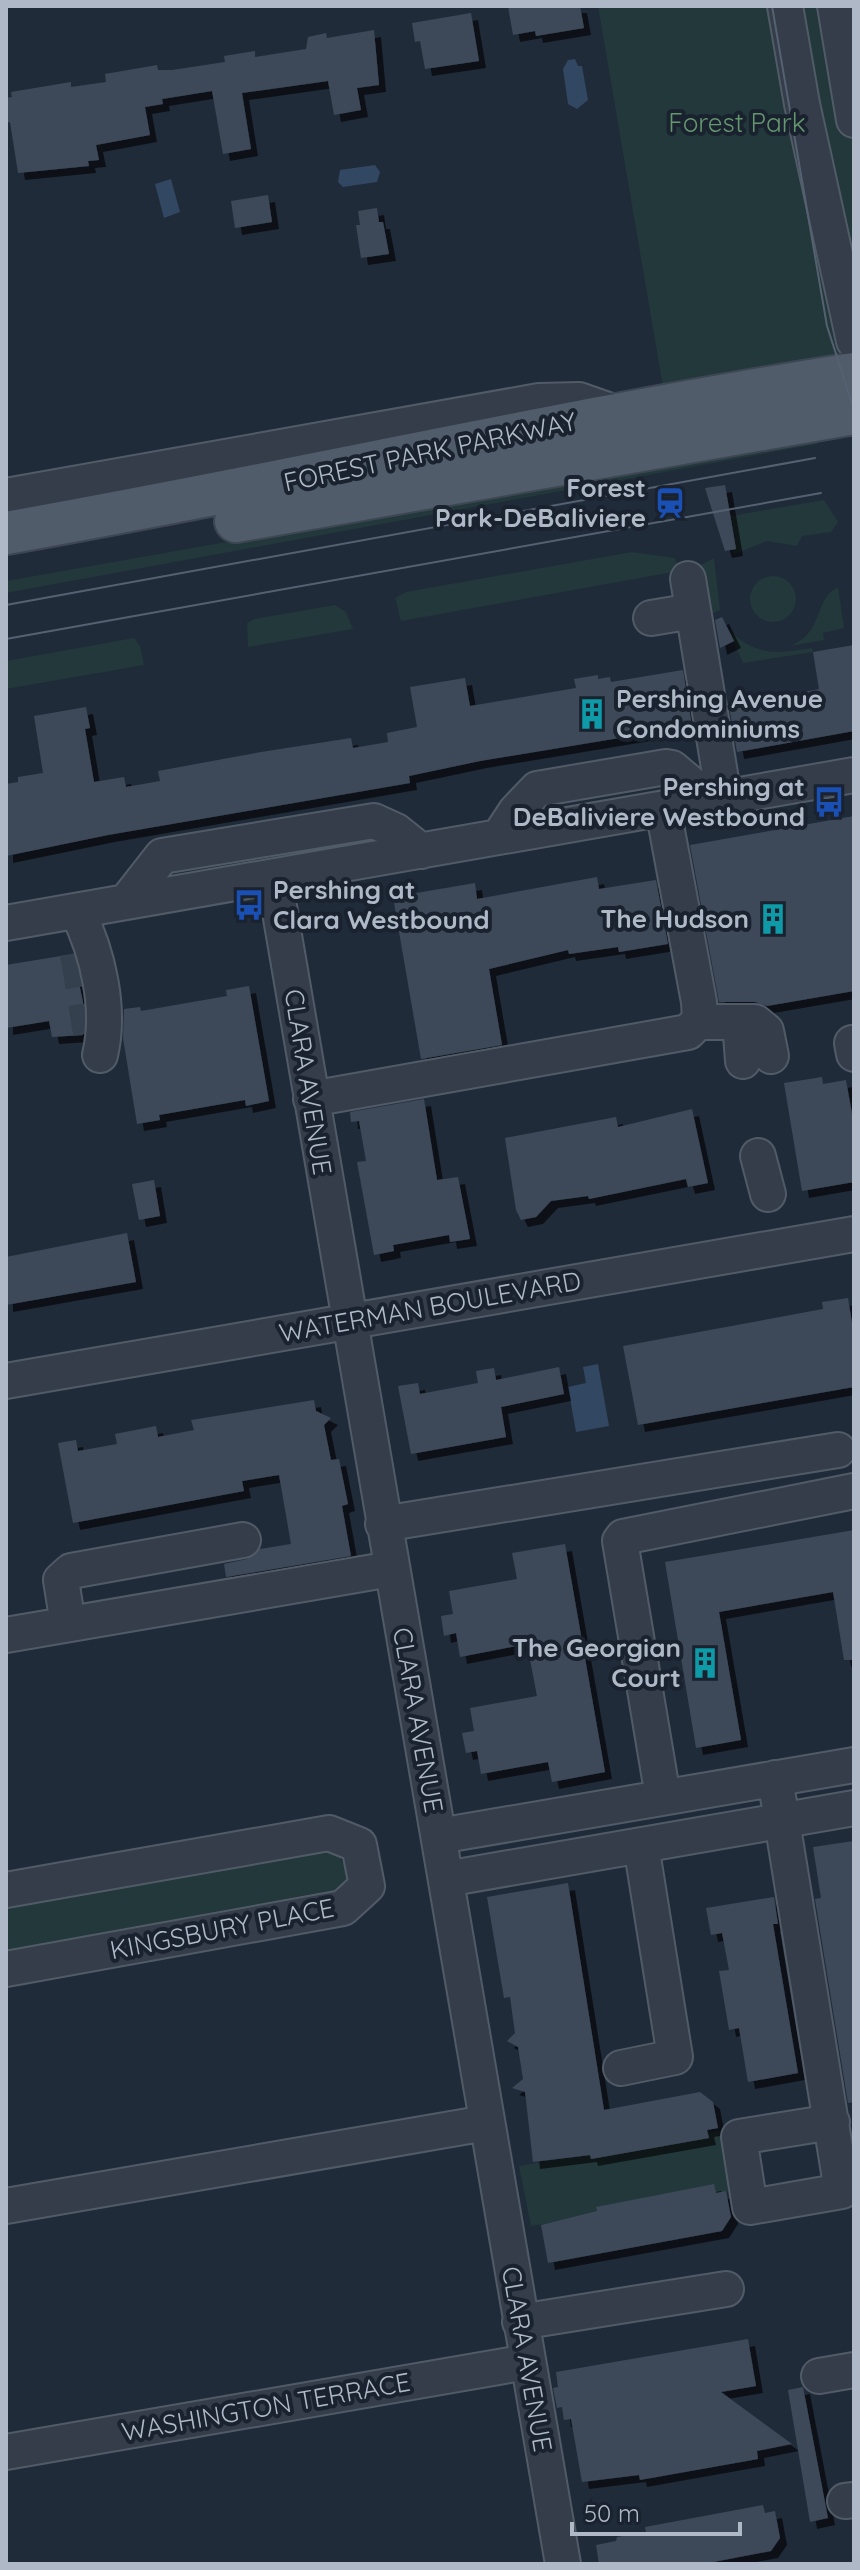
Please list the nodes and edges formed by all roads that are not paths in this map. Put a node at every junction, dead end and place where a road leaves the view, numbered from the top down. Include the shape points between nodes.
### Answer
1 (785, 6) edge
2 (835, 6) edge
3 (854, 120) edge
4 (854, 341) edge
5 (854, 374) edge
6 (854, 413) edge
7 (619, 414) junction
8 (6, 496) edge
9 (6, 533) edge
10 (6, 561) edge
11 (651, 618) dead end
12 (854, 775) edge
13 (717, 799) junction
14 (663, 809) junction
15 (499, 837) junction
16 (421, 851) junction
17 (274, 877) junction
18 (126, 902) junction
19 (77, 911) junction
20 (6, 923) edge
21 (77, 953) tunnel mouth
22 (698, 1022) junction
23 (90, 1033) dead end
24 (757, 1059) dead end
25 (311, 1099) junction
26 (758, 1156) dead end
27 (768, 1194) dead end
28 (854, 1234) edge
29 (348, 1322) junction
30 (6, 1381) edge
31 (838, 1450) dead end
32 (854, 1491) edge
33 (383, 1524) junction
34 (243, 1540) dead end
35 (391, 1569) junction
36 (68, 1624) junction
37 (6, 1635) edge
38 (854, 1765) edge
39 (775, 1778) junction
40 (663, 1797) junction
41 (854, 1808) edge
42 (784, 1831) junction
43 (439, 1836) junction
44 (641, 1845) junction
45 (446, 1879) junction
46 (6, 1890) edge
47 (6, 1969) edge
48 (621, 2068) dead end
49 (832, 2122) dead end
50 (486, 2123) junction
51 (6, 2206) edge
52 (726, 2289) dead end
53 (520, 2322) junction
54 (527, 2362) junction
55 (854, 2370) edge
56 (819, 2376) dead end
57 (6, 2452) edge
58 (563, 2564) edge

1 - 4 street
2 - 3 street
5 - 7 main road, FOREST PARK PARKWAY
6 - 10 main road, FOREST PARK PARKWAY
7 - 8 street via 579,400 539,401
7 - 9 main road, FOREST PARK PARKWAY via 254,489
11 - 13 street via 691,595
12 - 13 street
13 - 14 street
13 - 15 street via 666,767 551,787 530,793
14 - 15 street
14 - 22 street via 699,1002
15 - 16 street
16 - 17 street
16 - 18 street via 374,821 162,856
17 - 18 street
17 - 25 street, CLARA AVENUE
18 - 19 street
19 - 20 street
19 - 21 street
19 - 23 street via 94,945 105,1033 100,1055
22 - 24 street via 755,1022 766,1031
22 - 25 street via 688,1032
25 - 29 street, CLARA AVENUE
26 - 27 street
28 - 29 street, WATERMAN BOULEVARD
29 - 30 street, WATERMAN BOULEVARD
29 - 33 street, CLARA AVENUE
31 - 33 street
32 - 40 street via 620,1541
33 - 35 street, CLARA AVENUE
34 - 36 street via 71,1571 61,1580
35 - 36 street
35 - 43 street, CLARA AVENUE
36 - 37 street
38 - 39 street
39 - 40 street
39 - 42 street
40 - 43 street
41 - 42 street
42 - 44 street
42 - 49 street
43 - 45 street, CLARA AVENUE
44 - 45 street
44 - 48 street via 675,2057
45 - 50 street, CLARA AVENUE
46 - 47 street, KINGSBURY PLACE via 329,1833 359,1845 367,1886 343,1908
50 - 51 street
50 - 53 street, CLARA AVENUE
52 - 53 street
53 - 54 street, CLARA AVENUE
54 - 57 street, WASHINGTON TERRACE
54 - 58 street, CLARA AVENUE
55 - 56 street

